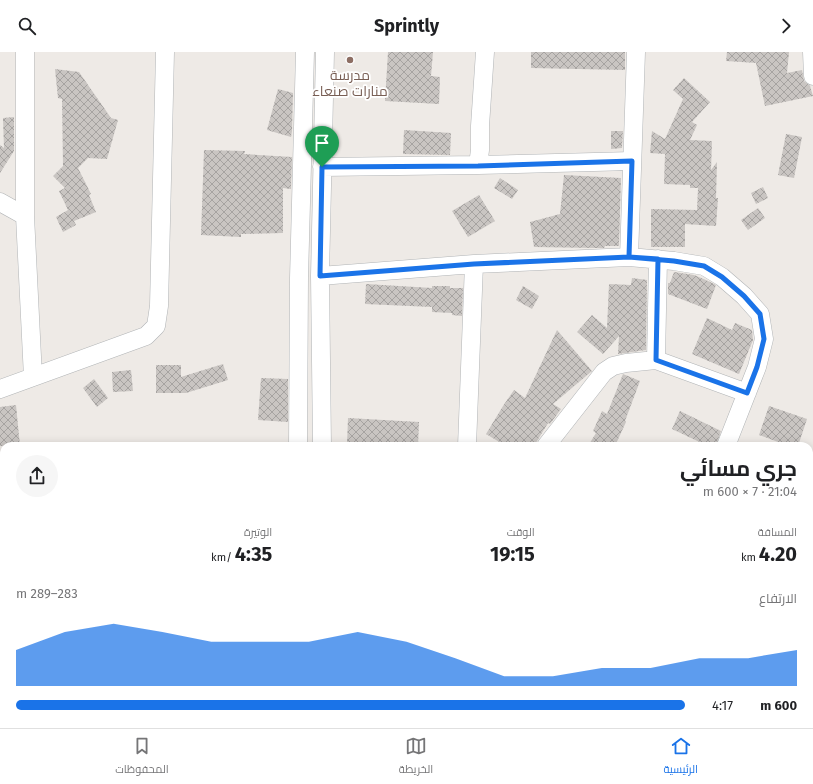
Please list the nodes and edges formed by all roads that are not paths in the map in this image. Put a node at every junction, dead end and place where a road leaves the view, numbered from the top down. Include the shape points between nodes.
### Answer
1 (10, 52) edge
2 (165, 52) edge
3 (305, 52) edge
4 (325, 52) edge
5 (485, 52) edge
6 (636, 52) edge
7 (812, 52) edge
8 (25, 57) edge
9 (813, 76) edge
10 (632, 161) junction
11 (478, 166) junction
12 (322, 167) junction
13 (0, 202) edge
14 (25, 216) junction
15 (629, 257) junction
16 (658, 259) junction
17 (474, 264) junction
18 (320, 276) junction
19 (656, 360) junction
20 (33, 377) junction
21 (0, 390) edge
22 (747, 393) junction
23 (298, 442) edge
24 (322, 442) edge
25 (467, 442) edge
26 (549, 442) edge
27 (728, 442) edge

1 - 8 street
2 - 20 street via 159,306 156,326 146,336
3 - 23 street
4 - 12 street
5 - 11 street
6 - 10 street
7 - 9 street
8 - 14 street
10 - 11 street
10 - 15 street
11 - 12 street
12 - 18 street
13 - 14 street
14 - 20 street
15 - 16 street
15 - 17 street
16 - 19 street
16 - 22 street via 704,266 722,277 760,314 764,339
17 - 18 street
17 - 25 street
18 - 24 street
19 - 22 street
19 - 26 street via 626,363 613,366 604,372
20 - 21 street
22 - 27 street

